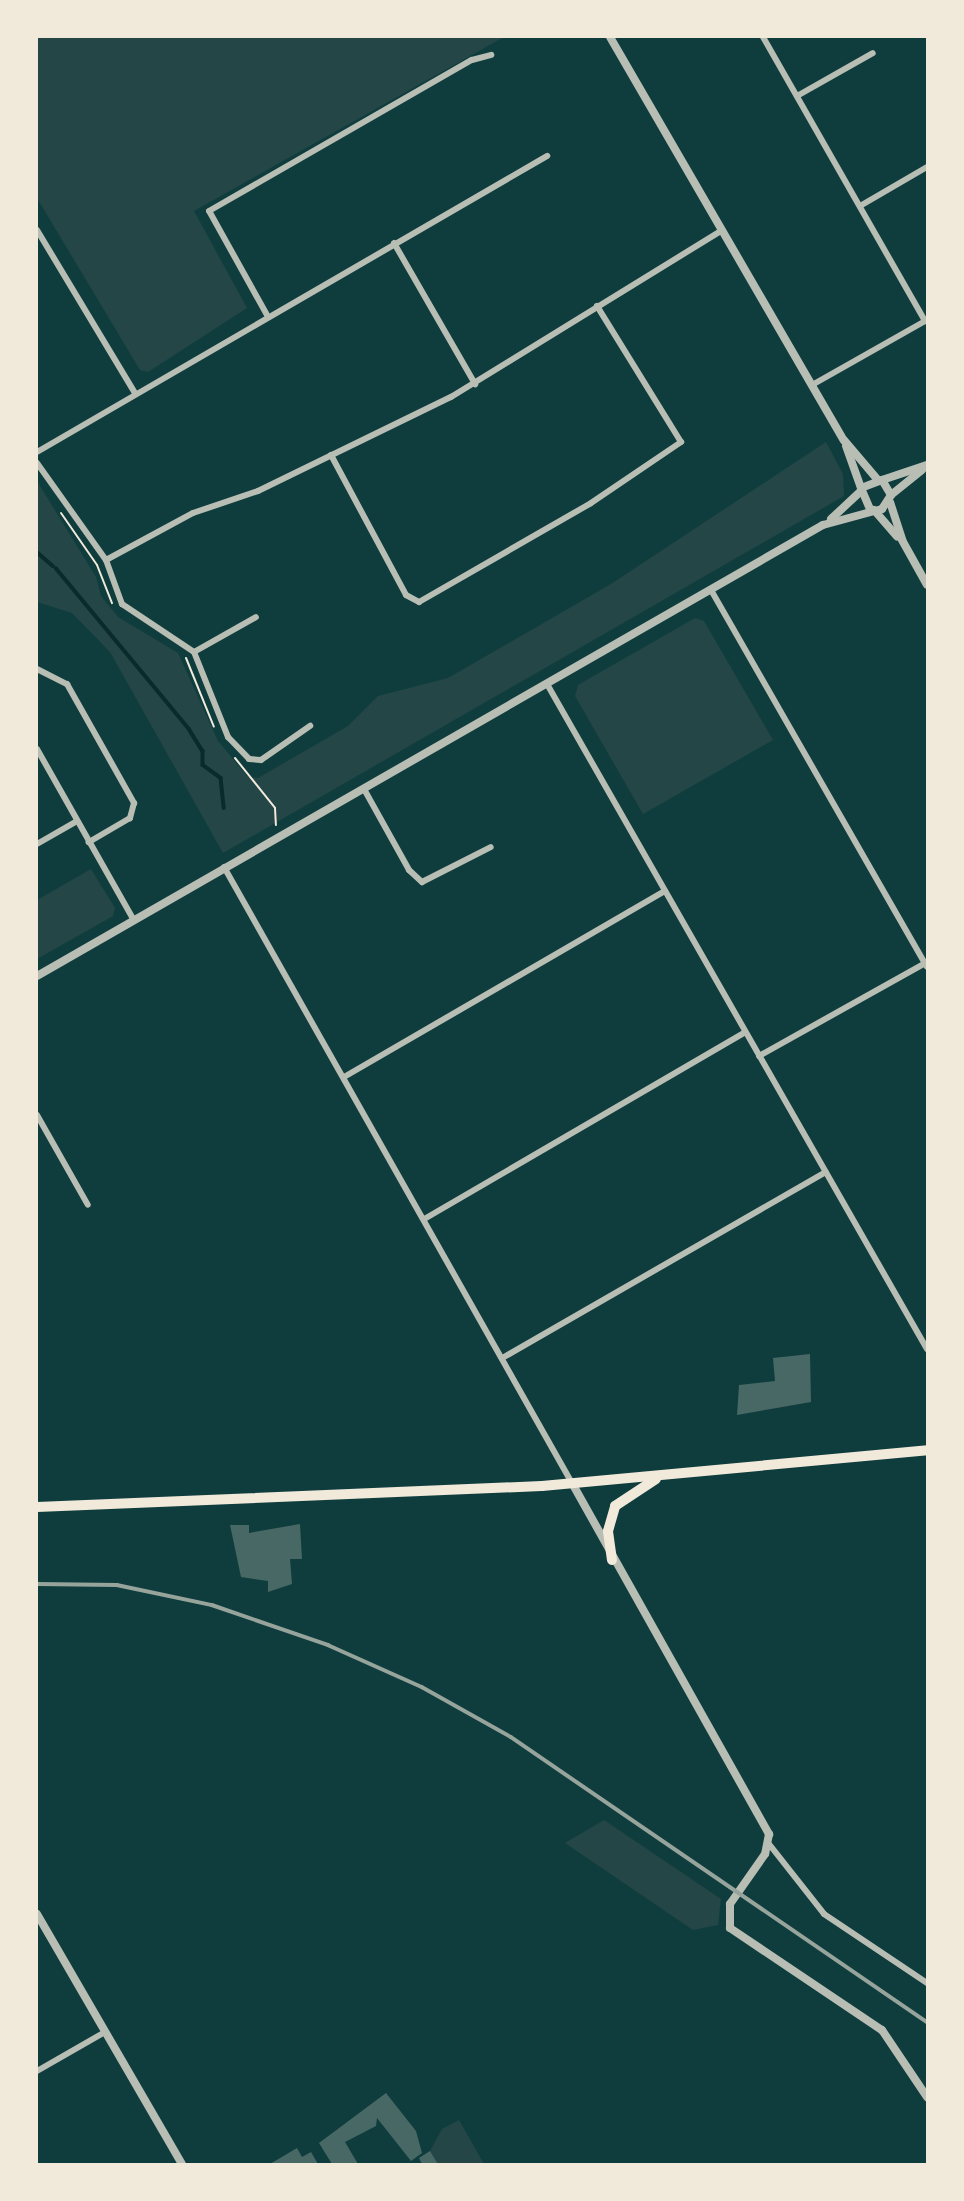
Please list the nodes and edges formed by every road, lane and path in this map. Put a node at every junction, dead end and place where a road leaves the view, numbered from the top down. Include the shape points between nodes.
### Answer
1 (610, 37) edge
2 (763, 37) edge
3 (873, 53) dead end
4 (491, 55) dead end
5 (797, 96) junction
6 (547, 156) dead end
7 (927, 167) edge
8 (860, 206) junction
9 (37, 230) edge
10 (722, 230) junction
11 (394, 243) junction
12 (597, 306) junction
13 (267, 315) junction
14 (926, 321) edge
15 (475, 384) junction
16 (812, 384) junction
17 (135, 393) junction
18 (844, 440) junction
19 (37, 452) edge
20 (331, 455) junction
21 (37, 463) edge
22 (927, 466) edge
23 (879, 480) junction
24 (861, 490) junction
25 (891, 497) junction
26 (56, 504) dead end
27 (872, 509) junction
28 (823, 525) junction
29 (902, 541) junction
30 (106, 560) junction
31 (927, 585) edge
32 (710, 590) junction
33 (118, 612) dead end
34 (256, 617) dead end
35 (194, 652) junction
36 (184, 654) dead end
37 (37, 669) edge
38 (547, 684) junction
39 (310, 726) dead end
40 (219, 737) dead end
41 (37, 749) edge
42 (233, 756) dead end
43 (364, 789) junction
44 (77, 821) junction
45 (276, 825) dead end
46 (89, 842) junction
47 (37, 844) edge
48 (491, 847) dead end
49 (224, 867) junction
50 (665, 891) junction
51 (133, 919) junction
52 (927, 964) edge
53 (37, 976) edge
54 (745, 1032) junction
55 (759, 1056) junction
56 (344, 1077) junction
57 (37, 1115) edge
58 (826, 1172) junction
59 (88, 1205) dead end
60 (426, 1217) junction
61 (927, 1349) edge
62 (504, 1357) junction
63 (927, 1450) edge
64 (673, 1474) junction
65 (572, 1483) junction
66 (37, 1507) edge
67 (612, 1560) junction
68 (769, 1844) junction
69 (37, 1914) edge
70 (927, 1983) edge
71 (105, 2032) junction
72 (37, 2071) edge
73 (927, 2097) edge
74 (182, 2164) edge

1 - 10 street
2 - 5 street
3 - 5 street
4 - 13 street via 472,60 209,211
5 - 8 street
6 - 11 street
7 - 8 street
8 - 14 street
9 - 17 street
10 - 12 street
10 - 16 street
11 - 13 street
11 - 15 street
12 - 15 street
12 - 20 street via 681,442 591,503 419,602 406,596
13 - 17 street
14 - 16 street
15 - 20 street
16 - 18 street
17 - 19 street
18 - 23 street
18 - 24 street
20 - 30 street via 258,491 193,513
21 - 30 street
22 - 23 street
22 - 25 street
23 - 24 street
23 - 25 street
24 - 27 street
24 - 28 street
25 - 27 street
25 - 29 street
26 - 33 path via 97,565
27 - 28 street
27 - 29 street
28 - 32 street
29 - 31 street
30 - 35 street via 122,604
32 - 38 street
32 - 52 street
34 - 35 street
35 - 39 street via 228,737 249,759 261,760
36 - 40 path
37 - 46 street via 67,684 134,803 130,818
38 - 43 street
38 - 50 street
41 - 44 street
42 - 45 path via 275,808
43 - 48 street via 409,870 422,882
43 - 49 street
44 - 46 street
44 - 47 street
46 - 51 street
49 - 51 street
49 - 56 street
50 - 54 street
50 - 56 street
51 - 53 street
52 - 55 street
54 - 55 street
54 - 60 street
55 - 58 street
56 - 60 street
57 - 59 street
58 - 61 street
58 - 62 street
60 - 62 street
62 - 65 street
63 - 64 highway
64 - 65 highway
64 - 67 highway via 644,1483 615,1506 608,1531
65 - 66 highway
65 - 67 street
67 - 68 street via 765,1823
68 - 70 street via 824,1914
68 - 73 street via 730,1904 727,1921 735,1934 882,2030
69 - 71 street
71 - 72 street
71 - 74 street

